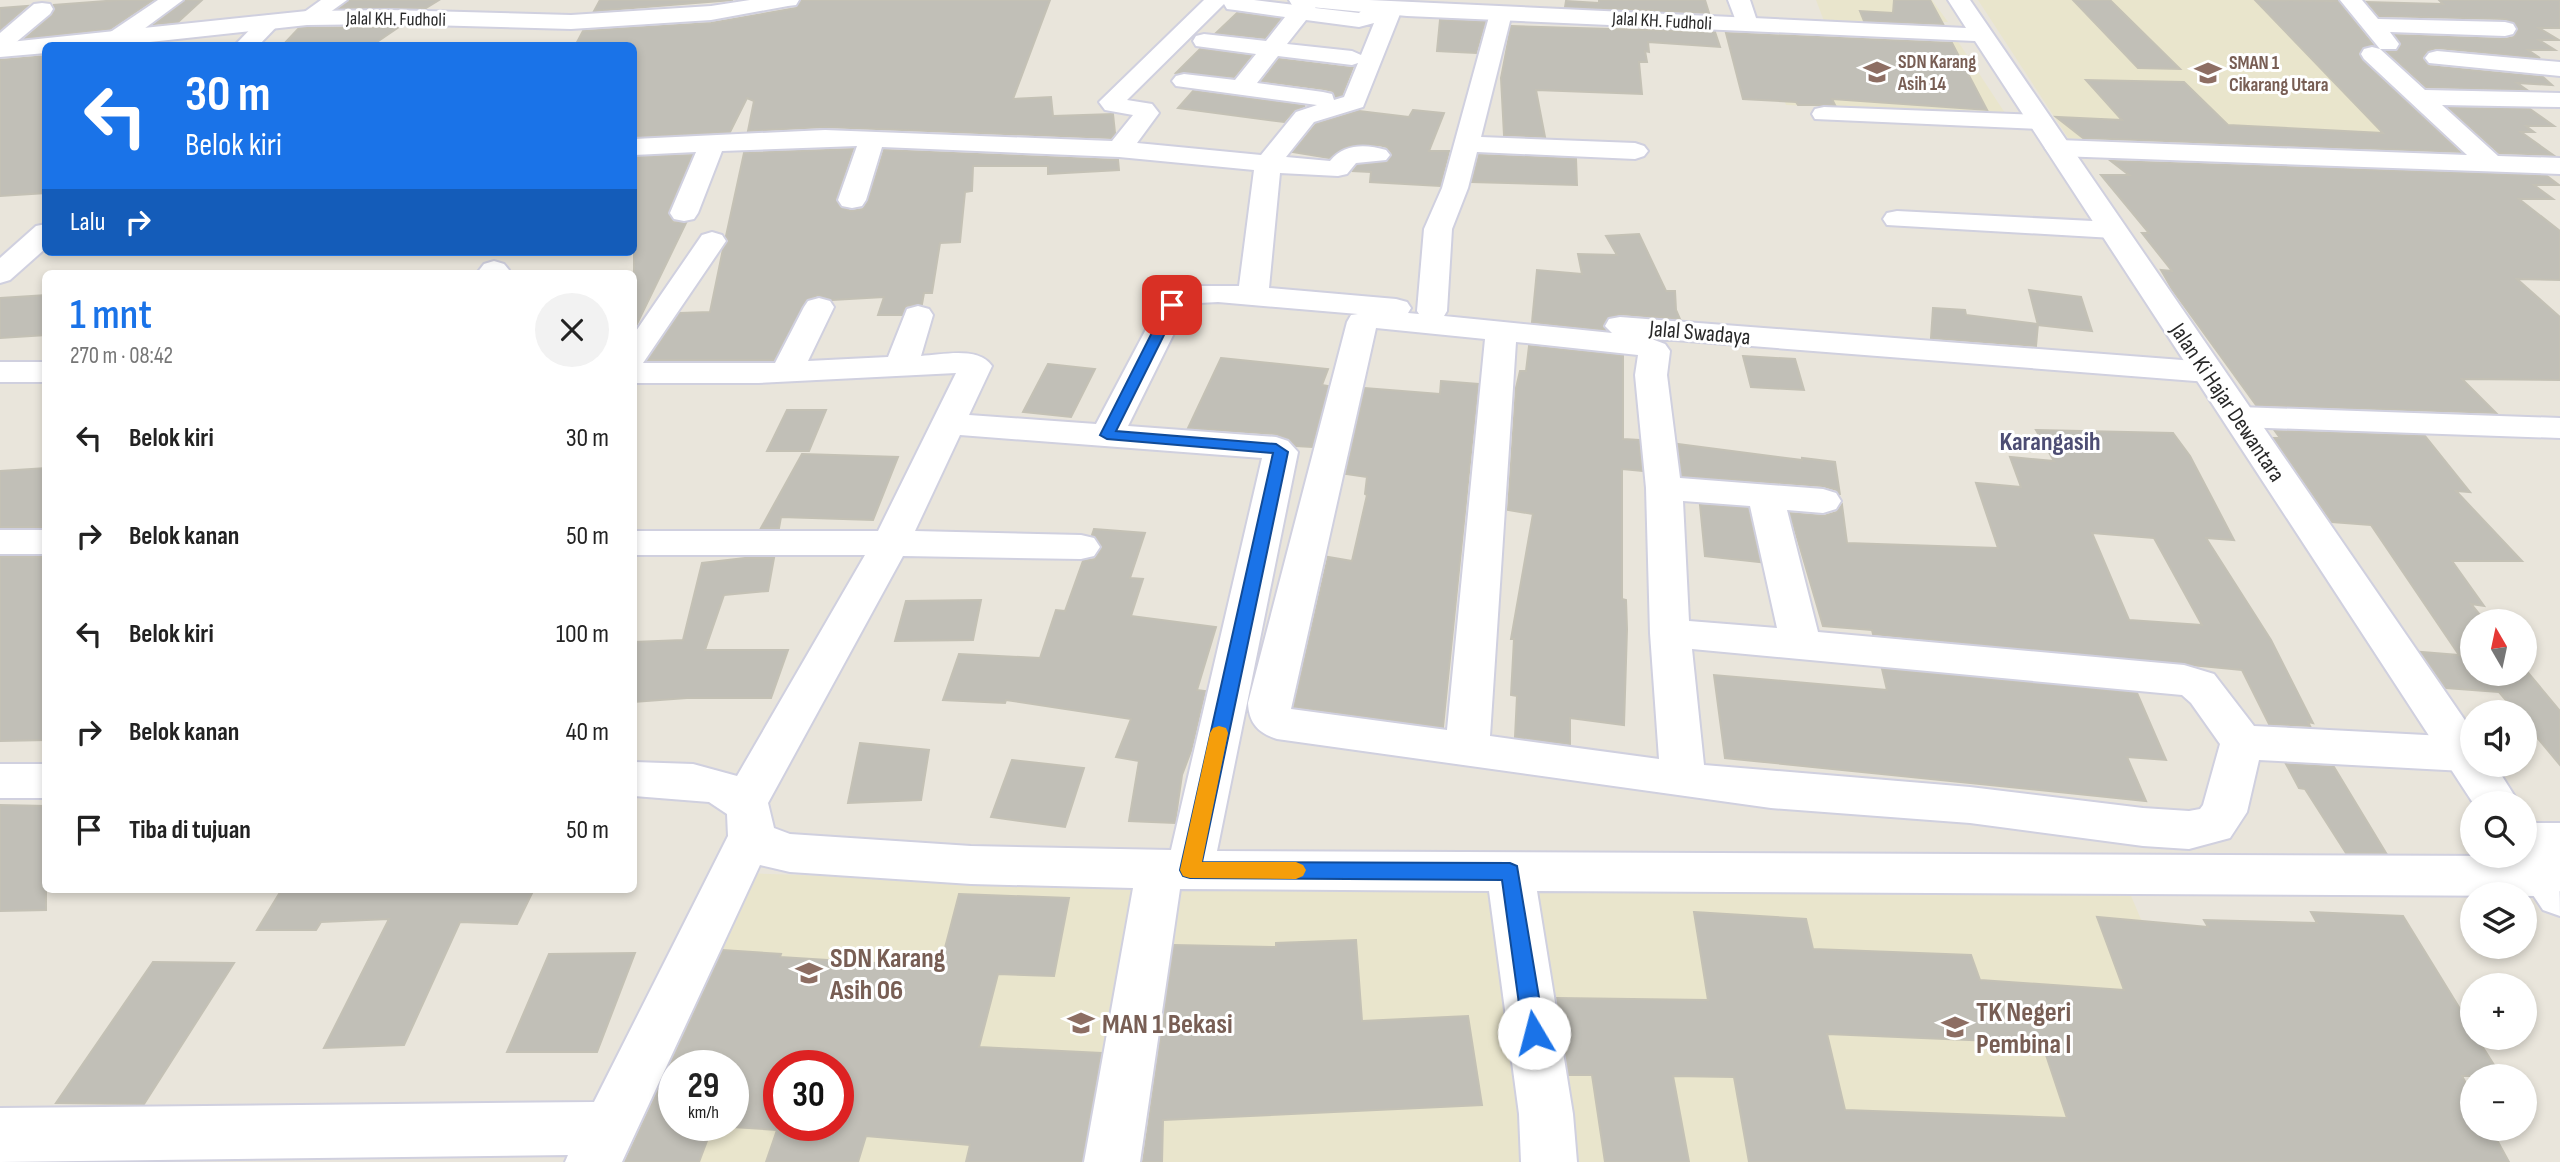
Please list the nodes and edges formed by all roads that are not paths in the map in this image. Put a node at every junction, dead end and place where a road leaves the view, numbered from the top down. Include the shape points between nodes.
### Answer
1 (172, 0) edge
2 (336, 0) edge
3 (788, 0) edge
4 (1216, 0) edge
5 (1233, 0) edge
6 (1739, 0) edge
7 (1959, 0) edge
8 (2351, 0) edge
9 (1304, 4) edge
10 (1377, 6) edge
11 (42, 9) dead end
12 (1501, 13) junction
13 (307, 18) junction
14 (270, 22) junction
15 (1747, 24) junction
16 (2372, 25) junction
17 (2470, 28) junction
18 (2505, 29) dead end
19 (1982, 35) junction
20 (117, 38) junction
21 (1203, 41) dead end
22 (82, 42) edge
23 (249, 42) edge
24 (0, 44) edge
25 (42, 46) edge
26 (1272, 48) junction
27 (0, 50) edge
28 (1352, 58) dead end
29 (2437, 58) dead end
30 (2527, 67) junction
31 (2560, 69) edge
32 (1184, 81) dead end
33 (1241, 88) junction
34 (2417, 97) junction
35 (1323, 99) dead end
36 (2560, 100) edge
37 (1824, 114) dead end
38 (2049, 135) junction
39 (872, 139) junction
40 (712, 143) junction
41 (1466, 144) junction
42 (637, 147) edge
43 (1119, 149) junction
44 (1635, 151) dead end
45 (1377, 155) dead end
46 (2492, 164) junction
47 (1268, 165) junction
48 (2560, 166) edge
49 (852, 200) dead end
50 (684, 213) dead end
51 (1897, 219) dead end
52 (2113, 230) junction
53 (42, 236) edge
54 (712, 241) dead end
55 (0, 274) edge
56 (1253, 295) junction
57 (819, 307) dead end
58 (1432, 311) junction
59 (918, 315) dead end
60 (1502, 331) junction
61 (637, 352) edge
62 (901, 367) junction
63 (0, 372) edge
64 (42, 372) edge
65 (786, 372) junction
66 (2208, 372) junction
67 (637, 373) edge
68 (2239, 417) junction
69 (948, 424) junction
70 (2560, 428) edge
71 (1107, 435) junction
72 (1664, 488) junction
73 (1766, 498) junction
74 (1823, 501) dead end
75 (0, 542) edge
76 (42, 542) edge
77 (637, 543) edge
78 (891, 543) junction
79 (1081, 547) dead end
80 (1670, 633) junction
81 (1801, 644) junction
82 (2242, 742) junction
83 (2460, 748) edge
84 (1467, 749) junction
85 (2460, 754) edge
86 (637, 779) edge
87 (1683, 780) junction
88 (0, 781) edge
89 (42, 781) edge
90 (748, 819) junction
91 (2543, 860) edge
92 (1175, 869) junction
93 (1510, 872) junction
94 (0, 1135) edge
95 (600, 1145) edge
96 (1112, 1162) edge
97 (1549, 1162) edge

1 - 20 street
2 - 13 street
3 - 13 street, Jalal KH. Fudholi via 710,13 570,22
4 - 43 street via 1111,102 1147,113
5 - 9 street, Jalal KH. Fudholi via 1235,4
6 - 15 street
7 - 19 street, Jalan Ki Hajar Dewantara
8 - 16 street
9 - 10 street, Jalal KH. Fudholi
9 - 26 street
10 - 12 street, Jalal KH. Fudholi
10 - 47 street via 1354,102 1305,117
11 - 24 street
12 - 15 street, Jalal KH. Fudholi
12 - 41 street
13 - 14 street, Jalal KH. Fudholi
14 - 20 street, Jalal KH. Fudholi
14 - 23 street
15 - 19 street, Jalal KH. Fudholi
16 - 17 street
16 - 34 street via 2396,53 2372,55
17 - 18 street
17 - 30 street
19 - 38 street, Jalan Ki Hajar Dewantara
20 - 22 street, Jalal KH. Fudholi
21 - 26 street
25 - 27 street, Jalal KH. Fudholi
26 - 28 street
26 - 33 street
29 - 30 street
30 - 31 street
32 - 33 street
33 - 35 street
34 - 36 street
34 - 46 street
37 - 38 street
38 - 46 street
38 - 52 street, Jalan Ki Hajar Dewantara
39 - 40 street
39 - 43 street
39 - 49 street
40 - 42 street
40 - 50 street
41 - 44 street
41 - 58 street via 1434,248
43 - 47 street
45 - 47 street via 1349,155 1335,169
46 - 48 street
47 - 56 street
51 - 52 street
52 - 66 street, Jalan Ki Hajar Dewantara
53 - 55 street
54 - 61 street
56 - 58 street, Jalal Swadaya
56 - 71 street, Jalal Swadaya via 1193,295 1172,305
57 - 65 street
58 - 66 street, Jalal Swadaya
59 - 62 street
60 - 72 street via 1651,348
60 - 84 street
60 - 84 street via 1377,319 1362,322 1269,703 1270,715 1277,723 1293,727
62 - 65 street
62 - 69 street via 976,366
63 - 64 street
65 - 67 street
66 - 68 street, Jalan Ki Hajar Dewantara
68 - 70 street
68 - 83 street, Jalan Ki Hajar Dewantara
69 - 71 street
69 - 78 street
71 - 92 street via 1281,452
72 - 73 street
72 - 80 street
73 - 74 street
73 - 81 street
75 - 76 street
77 - 78 street
78 - 79 street
78 - 90 street
80 - 81 street
80 - 87 street
81 - 82 street via 2184,680 2199,684
82 - 85 street
82 - 87 street via 2224,812 2214,825 2189,830
84 - 87 street
86 - 90 street via 684,781 728,790
88 - 89 street
90 - 92 street via 765,848 790,853
90 - 95 street
91 - 93 street
92 - 93 street
92 - 96 street
93 - 97 street
94 - 95 street

